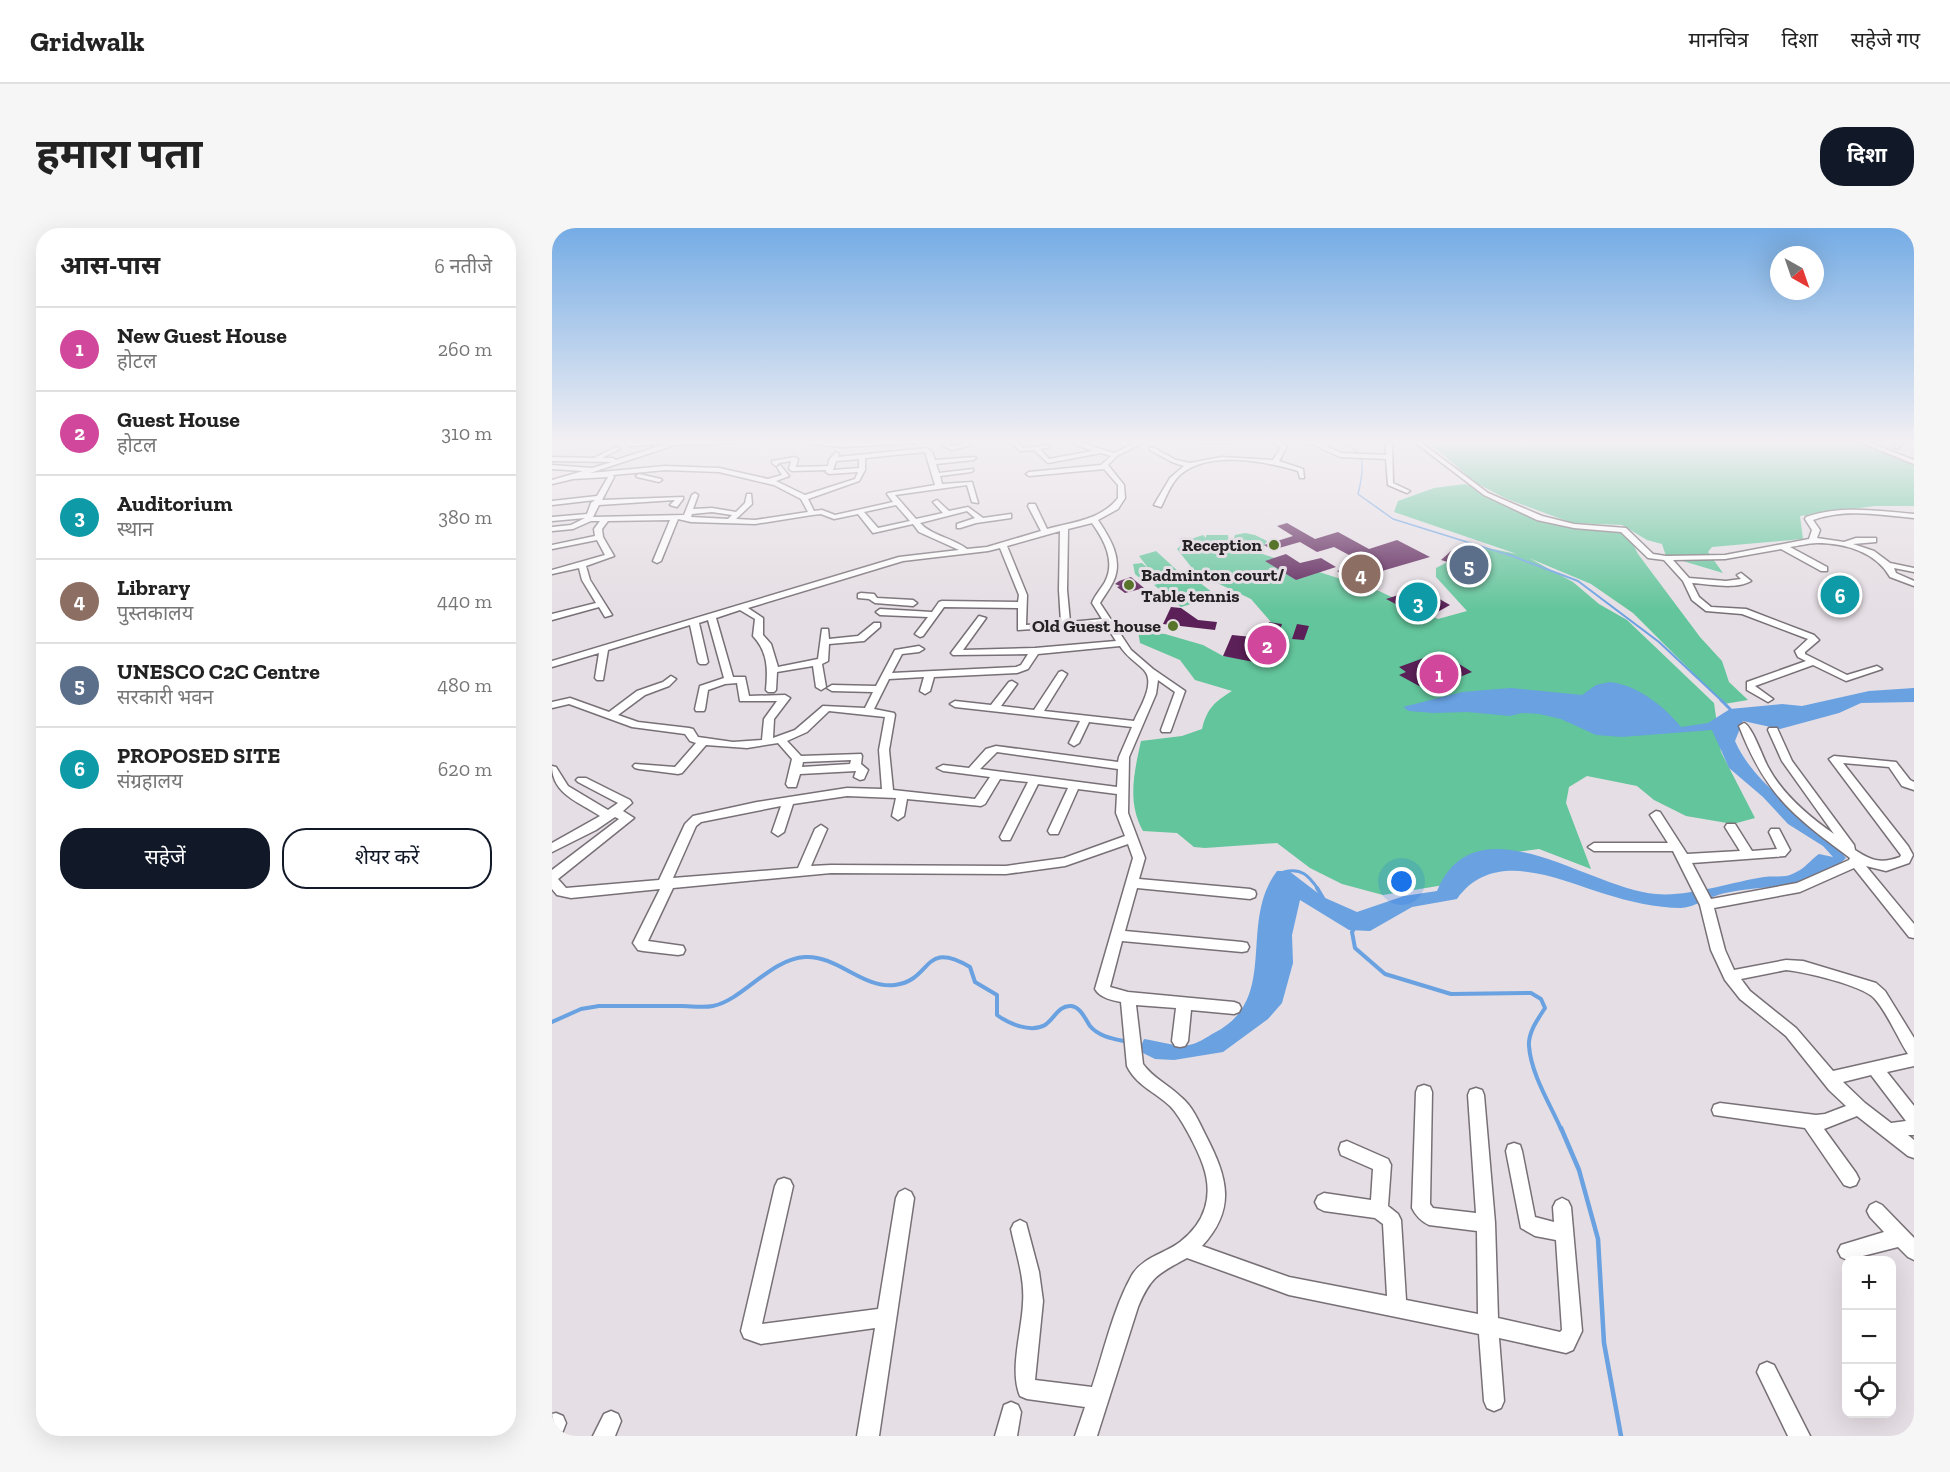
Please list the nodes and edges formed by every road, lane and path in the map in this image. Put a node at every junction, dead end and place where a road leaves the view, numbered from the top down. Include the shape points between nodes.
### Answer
1 (599, 497) edge
2 (694, 497) edge
3 (749, 497) edge
4 (975, 497) edge
5 (1122, 497) edge
6 (1162, 497) edge
7 (1493, 497) edge
8 (804, 498) edge
9 (894, 498) junction
10 (597, 501) junction
11 (937, 502) dead end
12 (976, 502) dead end
13 (552, 503) edge
14 (1158, 505) dead end
15 (674, 506) dead end
16 (1032, 506) dead end
17 (842, 507) dead end
18 (812, 513) junction
19 (861, 513) dead end
20 (688, 514) junction
21 (737, 514) junction
22 (948, 514) junction
23 (1008, 516) dead end
24 (1914, 516) edge
25 (589, 518) junction
26 (552, 519) edge
27 (673, 520) junction
28 (1094, 520) junction
29 (728, 521) junction
30 (914, 521) junction
31 (977, 521) junction
32 (604, 522) junction
33 (960, 526) dead end
34 (1064, 527) junction
35 (552, 530) edge
36 (1045, 532) junction
37 (599, 537) junction
38 (1814, 540) junction
39 (1873, 540) dead end
40 (1004, 545) junction
41 (1844, 545) junction
42 (1783, 547) junction
43 (552, 548) edge
44 (965, 551) junction
45 (1666, 558) junction
46 (657, 561) dead end
47 (582, 565) junction
48 (1890, 565) junction
49 (1824, 569) dead end
50 (1914, 570) edge
51 (552, 572) edge
52 (1742, 575) dead end
53 (1687, 580) junction
54 (1914, 584) edge
55 (861, 596) dead end
56 (601, 604) junction
57 (1020, 605) junction
58 (742, 608) junction
59 (880, 612) dead end
60 (904, 614) junction
61 (608, 615) dead end
62 (933, 615) junction
63 (552, 617) edge
64 (711, 617) junction
65 (982, 618) dead end
66 (1108, 621) junction
67 (694, 622) junction
68 (877, 625) dead end
69 (1066, 625) junction
70 (825, 631) dead end
71 (920, 634) dead end
72 (824, 642) junction
73 (1123, 643) junction
74 (604, 648) junction
75 (919, 650) dead end
76 (1035, 651) junction
77 (703, 662) dead end
78 (818, 662) junction
79 (1813, 662) junction
80 (552, 664) edge
81 (773, 669) junction
82 (1877, 669) dead end
83 (1150, 671) junction
84 (930, 674) junction
85 (1062, 674) dead end
86 (886, 676) junction
87 (600, 678) dead end
88 (671, 679) dead end
89 (728, 681) junction
90 (1012, 684) dead end
91 (821, 687) dead end
92 (832, 688) dead end
93 (878, 689) junction
94 (771, 690) dead end
95 (925, 691) dead end
96 (1768, 699) dead end
97 (556, 704) edge
98 (955, 704) dead end
99 (994, 708) junction
100 (700, 709) dead end
101 (868, 711) junction
102 (1038, 712) junction
103 (611, 715) junction
104 (552, 717) edge
105 (1086, 718) junction
106 (1137, 724) junction
107 (1744, 726) dead end
108 (1166, 730) dead end
109 (1773, 730) dead end
110 (779, 738) junction
111 (767, 741) junction
112 (703, 742) junction
113 (1074, 743) dead end
114 (797, 765) junction
115 (639, 766) dead end
116 (1123, 766) junction
117 (943, 768) dead end
118 (552, 769) edge
119 (858, 772) dead end
120 (972, 772) junction
121 (996, 776) junction
122 (1035, 779) junction
123 (582, 780) dead end
124 (792, 784) dead end
125 (1075, 784) junction
126 (1914, 786) edge
127 (1122, 790) junction
128 (888, 793) junction
129 (902, 795) junction
130 (788, 801) junction
131 (612, 814) junction
132 (1656, 815) dead end
133 (898, 816) dead end
134 (1731, 828) dead end
135 (821, 829) dead end
136 (1054, 831) dead end
137 (778, 832) dead end
138 (1775, 832) dead end
139 (1006, 837) dead end
140 (1132, 838) junction
141 (1594, 847) dead end
142 (1676, 847) junction
143 (552, 848) edge
144 (1749, 855) junction
145 (1857, 858) junction
146 (1684, 859) junction
147 (803, 871) junction
148 (552, 879) edge
149 (667, 883) junction
150 (1132, 883) junction
151 (1250, 894) dead end
152 (1707, 903) junction
153 (1914, 933) edge
154 (1116, 935) junction
155 (1242, 947) dead end
156 (678, 950) dead end
157 (1730, 976) junction
158 (1128, 998) junction
159 (1184, 1003) junction
160 (1234, 1008) dead end
161 (1180, 1041) dead end
162 (1914, 1050) edge
163 (1914, 1059) edge
164 (1874, 1067) junction
165 (1830, 1078) junction
166 (1424, 1092) dead end
167 (1476, 1095) dead end
168 (1858, 1107) junction
169 (1720, 1110) dead end
170 (1914, 1118) edge
171 (1810, 1122) junction
172 (1914, 1126) edge
173 (1889, 1131) junction
174 (1347, 1149) dead end
175 (1914, 1150) edge
176 (1514, 1151) dead end
177 (1850, 1179) dead end
178 (784, 1186) dead end
179 (905, 1198) dead end
180 (1324, 1202) dead end
181 (1562, 1207) dead end
182 (1379, 1210) junction
183 (1876, 1211) dead end
184 (1486, 1223) junction
185 (1020, 1228) dead end
186 (1564, 1233) junction
187 (1908, 1244) edge
188 (1186, 1249) junction
189 (1847, 1251) dead end
190 (1397, 1307) junction
191 (888, 1317) junction
192 (1488, 1326) junction
193 (1767, 1372) dead end
194 (1098, 1398) junction
195 (1494, 1401) dead end
196 (1011, 1412) dead end
197 (868, 1436) edge
198 (1006, 1436) edge
199 (1086, 1436) edge
200 (1799, 1436) edge

1 - 10 street
2 - 20 street
3 - 21 street via 748,504
4 - 12 street
5 - 28 street via 1115,507
6 - 14 street
7 - 45 street via 1540,518 1574,526 1623,530 1632,535 1643,552
8 - 18 street
9 - 17 street
9 - 18 street via 834,517
9 - 30 street
10 - 13 street
10 - 15 street via 681,498
10 - 25 street
11 - 22 street
16 - 36 street
18 - 29 street via 762,521
19 - 30 street via 879,534
20 - 21 street via 712,510
20 - 27 street
20 - 29 street via 691,520
21 - 29 street
22 - 30 street
22 - 31 street via 970,509 980,519
23 - 31 street
24 - 38 street via 1859,511 1816,516 1809,519 1816,530
25 - 26 street
25 - 32 street
25 - 35 street via 571,528
27 - 32 street
27 - 46 street
28 - 34 street
28 - 66 street via 1107,536 1112,556 1110,579 1096,603
30 - 44 street via 922,530
31 - 33 street
32 - 37 street via 598,529
34 - 36 street
34 - 69 street
36 - 40 street
37 - 43 street
37 - 47 street via 610,556
38 - 41 street
38 - 42 street
39 - 41 street
40 - 44 street
40 - 57 street via 1023,595
41 - 48 street
42 - 45 street via 1725,557
42 - 49 street
44 - 58 street via 902,559
45 - 53 street
47 - 51 street
47 - 56 street
48 - 50 street
48 - 54 street via 1893,575
52 - 53 street via 1747,580
53 - 79 street via 1695,598 1709,609 1743,611 1814,639 1800,654
55 - 60 street via 877,601 915,599
56 - 61 street
56 - 63 street
57 - 62 street via 946,604
57 - 69 street via 1021,628
58 - 64 street
58 - 81 street via 759,618 758,636 768,644
59 - 60 street
60 - 62 street
62 - 71 street
64 - 67 street
64 - 89 street
65 - 76 street via 956,653
66 - 69 street
66 - 73 street
67 - 74 street
67 - 77 street
68 - 72 street via 861,639
70 - 72 street
72 - 78 street via 824,659
73 - 76 street
73 - 83 street via 1131,656
74 - 80 street
74 - 87 street
75 - 86 street via 898,652
76 - 84 street via 1022,669
78 - 81 street
78 - 91 street
79 - 82 street via 1846,678
79 - 96 street via 1750,684 1750,688
81 - 94 street
83 - 106 street via 1151,694
83 - 108 street via 1180,691
84 - 86 street
84 - 95 street
85 - 102 street
86 - 93 street
88 - 103 street via 641,693
89 - 100 street via 703,688
89 - 111 street via 742,679 744,699 785,698 769,719
90 - 99 street
92 - 93 street
93 - 101 street
97 - 103 street via 572,702
97 - 104 street
98 - 99 street
99 - 102 street
101 - 110 street via 827,708 800,731
101 - 128 street via 890,715 884,750
102 - 105 street
103 - 112 street via 639,726 689,731 694,739
105 - 106 street
105 - 113 street
106 - 116 street
107 - 145 street via 1757,761 1773,788 1804,818
109 - 145 street via 1787,761
110 - 111 street
110 - 114 street
111 - 112 street via 739,746
112 - 115 street via 678,771
114 - 119 street
114 - 124 street
116 - 120 street via 996,749
116 - 127 street
117 - 120 street
118 - 131 street via 564,788
120 - 121 street
121 - 122 street
121 - 129 street via 977,803
122 - 125 street
122 - 139 street
123 - 131 street via 625,801
125 - 127 street
125 - 136 street
126 - 145 street via 1906,783 1896,766 1888,762 1833,760 1907,855 1893,866
127 - 140 street via 1122,813
128 - 129 street
128 - 130 street via 855,791
129 - 133 street
130 - 137 street
130 - 149 street via 693,822
131 - 143 street
131 - 148 street via 628,818
132 - 142 street
134 - 144 street
135 - 147 street
138 - 144 street via 1783,852
140 - 147 street via 1065,862 1006,870
140 - 150 street via 1139,858
141 - 142 street
142 - 146 street
144 - 146 street
145 - 152 street via 1800,887
145 - 153 street
146 - 152 street
147 - 149 street
148 - 149 street via 562,892 571,893
149 - 156 street via 640,943
150 - 151 street
150 - 154 street
152 - 157 street via 1718,950
154 - 155 street
154 - 158 street via 1102,989
157 - 162 street via 1786,965 1803,966 1871,987
157 - 165 street via 1745,995 1791,1032
158 - 159 street
158 - 188 street via 1135,1066 1185,1112 1212,1165 1217,1196 1214,1212 1206,1228
159 - 160 street
159 - 161 street
163 - 164 street
164 - 165 street
164 - 170 street
165 - 168 street
166 - 184 street via 1421,1208 1429,1216
167 - 184 street
168 - 171 street via 1825,1121
168 - 173 street
169 - 171 street
171 - 177 street
172 - 173 street
173 - 175 street
174 - 182 street via 1382,1165
176 - 186 street via 1527,1222
178 - 191 street via 751,1332 761,1334
179 - 191 street
180 - 182 street
181 - 186 street
182 - 190 street via 1392,1220 1394,1228
183 - 187 street
184 - 192 street
185 - 194 street via 1032,1287 1027,1389
186 - 192 street via 1570,1339 1560,1342
187 - 189 street
188 - 190 street via 1272,1282
188 - 194 street via 1149,1269 1139,1281
190 - 192 street
191 - 197 street
192 - 195 street
193 - 200 street
194 - 199 street
196 - 198 street

